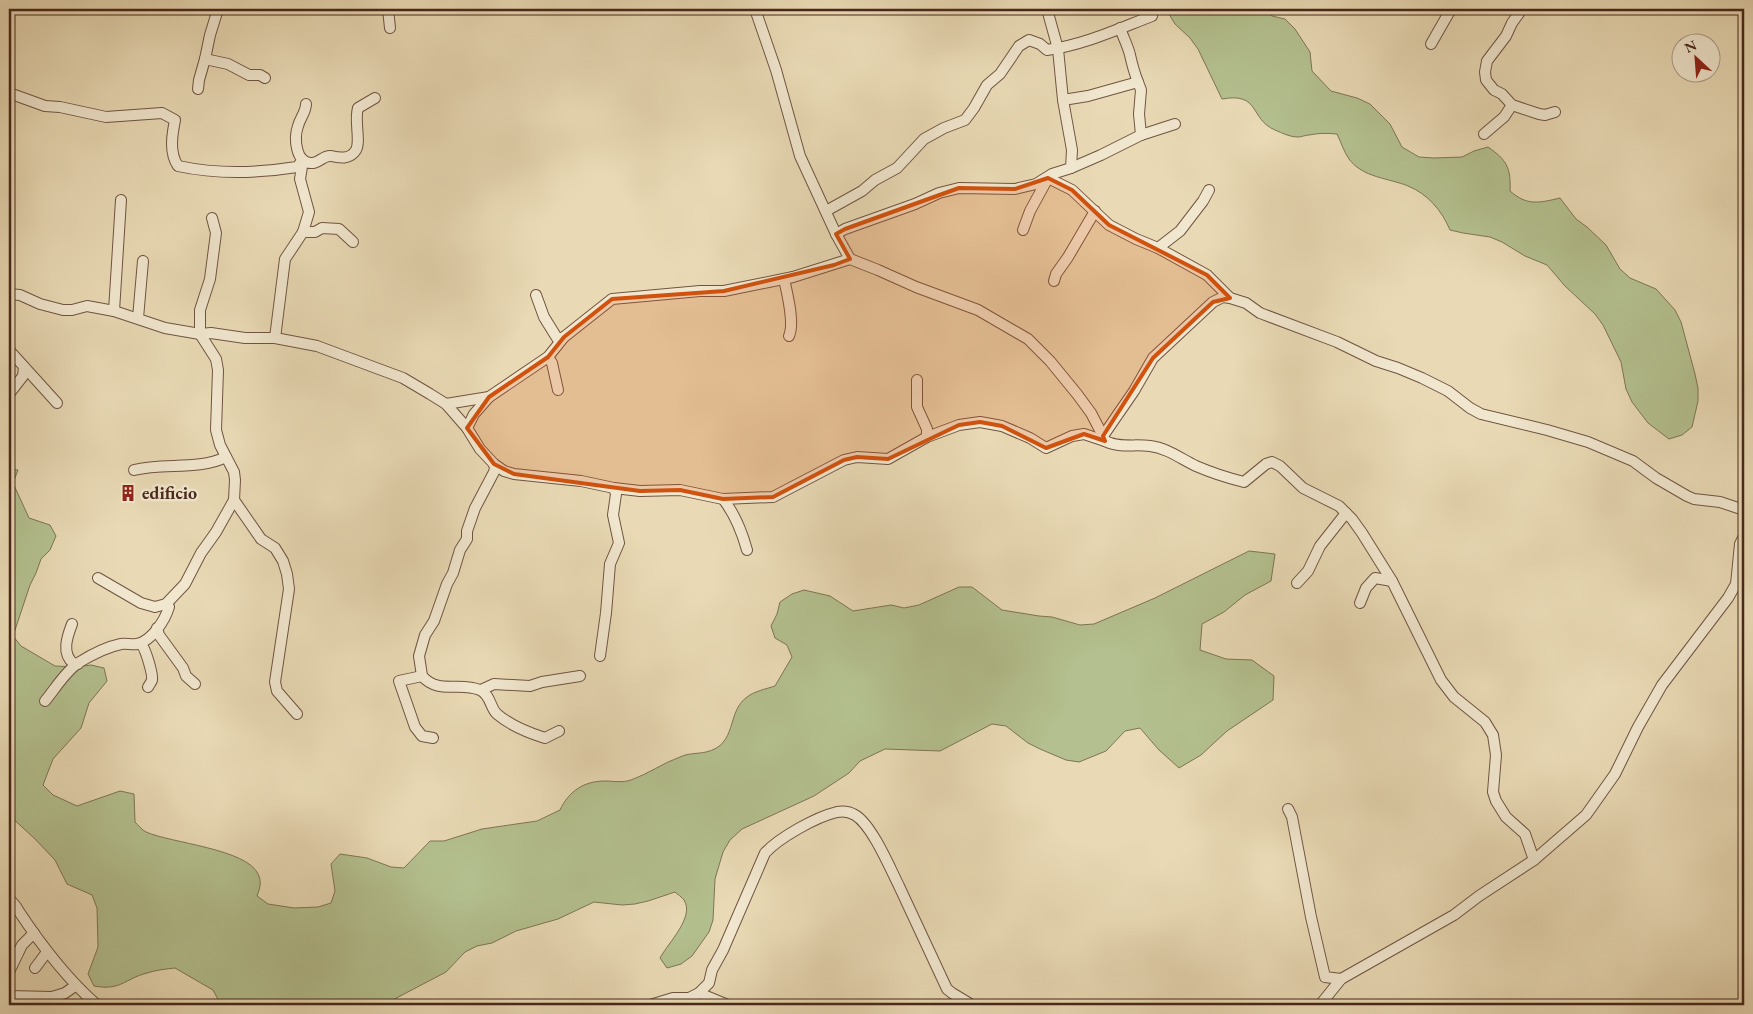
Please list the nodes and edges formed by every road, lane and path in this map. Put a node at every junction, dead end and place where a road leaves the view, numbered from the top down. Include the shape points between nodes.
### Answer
1 (218, 9) edge
2 (388, 9) edge
3 (755, 9) edge
4 (1047, 9) edge
5 (1451, 9) edge
6 (1522, 9) edge
7 (1152, 16) dead end
8 (390, 28) dead end
9 (1120, 28) junction
10 (1431, 44) dead end
11 (1058, 49) junction
12 (205, 59) junction
13 (265, 78) dead end
14 (1138, 82) junction
15 (198, 89) dead end
16 (9, 93) edge
17 (375, 98) dead end
18 (1063, 100) junction
19 (306, 104) dead end
20 (1512, 105) junction
21 (1555, 112) dead end
22 (1175, 124) dead end
23 (1484, 134) dead end
24 (1141, 135) junction
25 (303, 160) junction
26 (1071, 168) junction
27 (1048, 178) junction
28 (1209, 190) dead end
29 (121, 200) dead end
30 (826, 211) junction
31 (1094, 211) junction
32 (212, 218) dead end
33 (1023, 230) dead end
34 (303, 232) junction
35 (836, 234) junction
36 (353, 242) dead end
37 (1158, 248) junction
38 (850, 259) junction
39 (143, 261) dead end
40 (784, 279) junction
41 (1054, 282) dead end
42 (9, 294) edge
43 (536, 294) dead end
44 (1230, 298) junction
45 (114, 311) junction
46 (138, 318) junction
47 (200, 334) junction
48 (789, 336) dead end
49 (564, 337) junction
50 (275, 338) junction
51 (9, 350) edge
52 (548, 357) junction
53 (24, 367) junction
54 (917, 380) dead end
55 (558, 390) dead end
56 (9, 394) edge
57 (489, 396) junction
58 (57, 404) dead end
59 (446, 404) junction
60 (467, 428) junction
61 (927, 437) junction
62 (1104, 438) junction
63 (226, 457) junction
64 (494, 464) junction
65 (134, 470) dead end
66 (614, 488) junction
67 (723, 499) junction
68 (234, 500) junction
69 (1744, 510) edge
70 (1346, 513) junction
71 (1744, 536) edge
72 (747, 550) dead end
73 (98, 578) dead end
74 (1392, 581) junction
75 (1297, 583) dead end
76 (1360, 602) dead end
77 (166, 604) junction
78 (72, 624) dead end
79 (157, 628) junction
80 (139, 644) junction
81 (600, 656) dead end
82 (78, 664) junction
83 (422, 676) junction
84 (580, 676) dead end
85 (195, 684) dead end
86 (148, 688) dead end
87 (481, 690) junction
88 (45, 702) dead end
89 (297, 714) dead end
90 (559, 731) dead end
91 (433, 738) dead end
92 (1288, 809) dead end
93 (1534, 860) junction
94 (9, 898) edge
95 (34, 933) junction
96 (47, 952) junction
97 (35, 968) dead end
98 (9, 972) edge
99 (1341, 979) junction
100 (75, 986) junction
101 (699, 994) junction
102 (9, 996) edge
103 (32, 1001) edge
104 (681, 1002) edge
105 (97, 1005) edge
106 (650, 1005) edge
107 (728, 1005) edge
108 (972, 1005) edge
109 (1320, 1005) edge

1 - 12 street
2 - 8 street
3 - 30 street via 800,156
4 - 11 street
5 - 10 street
6 - 20 street via 1487,61 1485,72 1486,80 1494,90
7 - 9 street
9 - 11 street
9 - 14 street
11 - 18 street
11 - 30 street via 1047,50 1029,40 1019,46 965,120 924,139 897,168
12 - 13 street
12 - 15 street
14 - 18 street
14 - 24 street via 1142,90
16 - 25 street via 45,106 106,117 162,113 175,120 173,152 178,166 224,171 277,170 297,167
17 - 25 street via 358,108 357,149 354,152 344,158 328,156 314,163
18 - 26 street via 1072,150
19 - 25 street via 296,134 298,153
20 - 21 street via 1539,114
20 - 23 street via 1504,117
22 - 24 street
24 - 26 street
25 - 34 street via 300,179 309,212
26 - 27 street
27 - 31 street via 1072,190
27 - 33 street
27 - 35 street via 1015,189 959,188 939,193
28 - 37 street via 1180,231
29 - 45 street
30 - 35 street
31 - 37 street via 1108,224
31 - 41 street
32 - 47 street via 216,233 210,279 200,310
34 - 36 street via 339,229
34 - 50 street via 285,259
35 - 38 street
37 - 44 street via 1206,275
38 - 40 street
38 - 62 street via 978,310 1028,339 1077,394
39 - 46 street
40 - 48 street via 790,312
40 - 49 street via 724,291 612,299
42 - 45 street via 62,310 87,306
43 - 49 street via 544,318 556,338
44 - 62 street via 1213,302 1153,358
44 - 69 street via 1246,303 1260,313 1357,350 1376,362 1422,378 1481,414 1588,442 1633,461 1687,496
45 - 46 street
46 - 47 street via 165,328
47 - 50 street
47 - 63 street via 216,359 216,430
49 - 52 street
50 - 59 street via 317,346 403,378
51 - 53 street
52 - 55 street
52 - 57 street
53 - 56 street via 23,376
53 - 58 street
54 - 61 street via 917,408
57 - 59 street
57 - 60 street
59 - 60 street
60 - 64 street
61 - 62 street via 959,425 980,422 1002,426 1046,448 1072,436 1084,434
61 - 67 street via 888,459 858,457 844,460 773,497
62 - 70 street via 1111,444 1166,450 1229,479 1244,482 1272,462 1303,488 1339,506
63 - 65 street via 194,465
63 - 68 street via 234,472
64 - 66 street via 514,474
64 - 83 street via 494,472 475,508 467,539 434,621 425,635 419,656
66 - 67 street via 680,490
66 - 81 street via 613,515 619,543 610,564
67 - 72 street via 741,531
68 - 77 street via 185,584
68 - 89 street via 261,539 275,548 283,561 289,589 275,682 277,691
70 - 74 street
70 - 75 street
71 - 93 street via 1740,544 1736,584 1662,685 1615,774 1586,815
73 - 77 street via 140,603 155,607
74 - 76 street via 1375,578
74 - 93 street via 1441,680 1454,697 1485,722 1493,735 1496,802 1506,817 1525,834
77 - 79 street via 166,614
78 - 82 street via 66,647 70,662
79 - 80 street
79 - 85 street via 186,676
80 - 82 street via 122,644 98,652
80 - 86 street via 144,648 150,668 152,680
82 - 88 street
83 - 87 street via 438,687 465,686
83 - 91 street via 399,681 415,727 422,736
84 - 87 street via 530,686 494,684
87 - 90 street via 496,714 526,733 545,738
92 - 99 street via 1325,977
93 - 99 street via 1454,914
94 - 95 street
95 - 96 street
95 - 98 street via 22,944
96 - 97 street
96 - 100 street
99 - 109 street
100 - 103 street via 65,993
100 - 105 street
101 - 104 street
101 - 107 street
101 - 108 street via 708,983 765,853 801,827 838,812 847,812 864,823 884,854 947,989
102 - 103 street
104 - 106 street via 673,998

